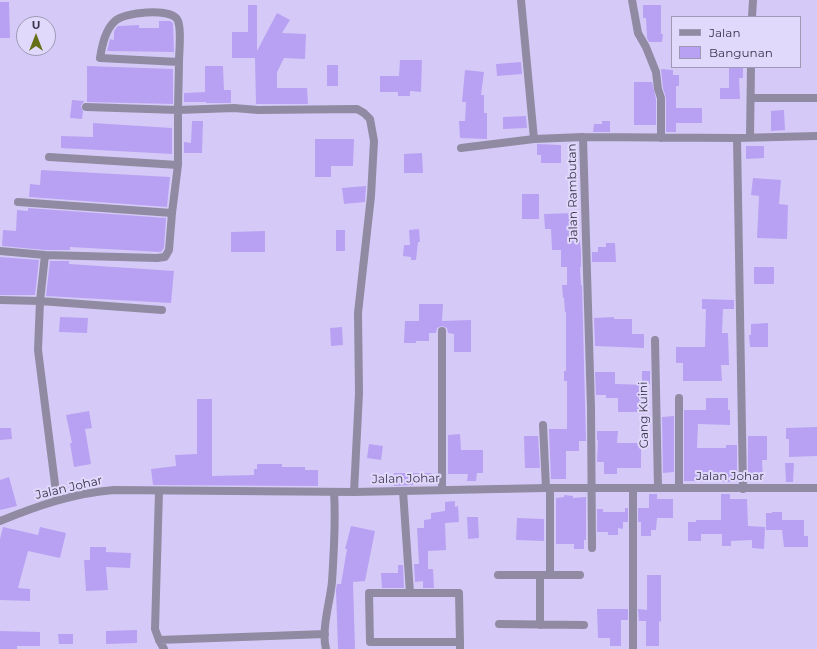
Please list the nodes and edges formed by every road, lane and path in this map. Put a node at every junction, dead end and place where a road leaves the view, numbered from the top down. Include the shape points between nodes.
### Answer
1 (521, 0) edge
2 (632, 0) edge
3 (753, 0) edge
4 (752, 16) edge
5 (179, 62) junction
6 (751, 68) edge
7 (751, 98) junction
8 (817, 98) edge
9 (86, 107) dead end
10 (178, 110) junction
11 (817, 136) edge
12 (583, 137) junction
13 (750, 137) junction
14 (661, 138) junction
15 (737, 138) junction
16 (534, 139) junction
17 (461, 148) dead end
18 (49, 157) dead end
19 (178, 165) junction
20 (18, 202) dead end
21 (172, 213) junction
22 (0, 251) edge
23 (45, 256) junction
24 (0, 300) edge
25 (40, 301) junction
26 (162, 310) dead end
27 (442, 332) dead end
28 (655, 340) dead end
29 (679, 398) dead end
30 (543, 425) dead end
31 (548, 488) junction
32 (592, 488) junction
33 (658, 488) junction
34 (679, 488) junction
35 (817, 488) edge
36 (633, 489) junction
37 (743, 489) junction
38 (442, 490) junction
39 (159, 491) junction
40 (403, 491) junction
41 (334, 492) junction
42 (354, 492) junction
43 (57, 500) junction
44 (0, 521) edge
45 (592, 548) dead end
46 (498, 575) dead end
47 (540, 575) junction
48 (550, 575) junction
49 (580, 576) dead end
50 (410, 593) junction
51 (499, 624) dead end
52 (540, 625) junction
53 (584, 625) dead end
54 (325, 634) junction
55 (159, 640) junction
56 (460, 645) edge
57 (164, 649) edge
58 (326, 649) edge
59 (633, 649) edge

1 - 16 street
2 - 14 street via 638,33 656,72 661,98
3 - 4 street
5 - 5 street via 178,20 172,14 136,13 115,21 102,44 100,58
5 - 10 street
6 - 7 street
7 - 8 street
7 - 13 street
9 - 10 street
10 - 19 street
10 - 42 street via 357,109 370,119 374,141 368,232 358,313 359,393
11 - 13 street, Jalan Rambutan
12 - 14 street, Jalan Rambutan
12 - 16 street
12 - 32 street, Jalan Rambutan
13 - 15 street, Jalan Rambutan
14 - 15 street, Jalan Rambutan
15 - 37 street
16 - 17 street
18 - 19 street
19 - 21 street
20 - 21 street
21 - 23 street via 169,250 165,257
22 - 23 street
23 - 25 street
24 - 25 street
25 - 26 street
25 - 43 street via 38,350
27 - 38 street
28 - 33 street, Gang Kuini
29 - 34 street
30 - 31 street
31 - 32 street, Jalan Johar
31 - 38 street, Jalan Johar
31 - 48 street
32 - 36 street, Jalan Johar
32 - 45 street, Jalan Rambutan
33 - 34 street, Jalan Johar
33 - 36 street, Jalan Johar
34 - 37 street, Jalan Johar
35 - 37 street, Jalan Johar
36 - 59 street
38 - 40 street, Jalan Johar
39 - 41 street, Jalan Johar
39 - 43 street, Jalan Johar via 114,490
39 - 55 street via 155,625
40 - 42 street, Jalan Johar
40 - 50 street
41 - 42 street, Jalan Johar
41 - 54 street via 336,508 332,582
43 - 44 street, Jalan Johar
46 - 47 street
47 - 48 street
47 - 52 street
48 - 49 street
50 - 56 street via 459,593
50 - 56 street via 369,593 370,642
51 - 52 street
52 - 53 street
54 - 55 street
54 - 58 street
55 - 57 street

